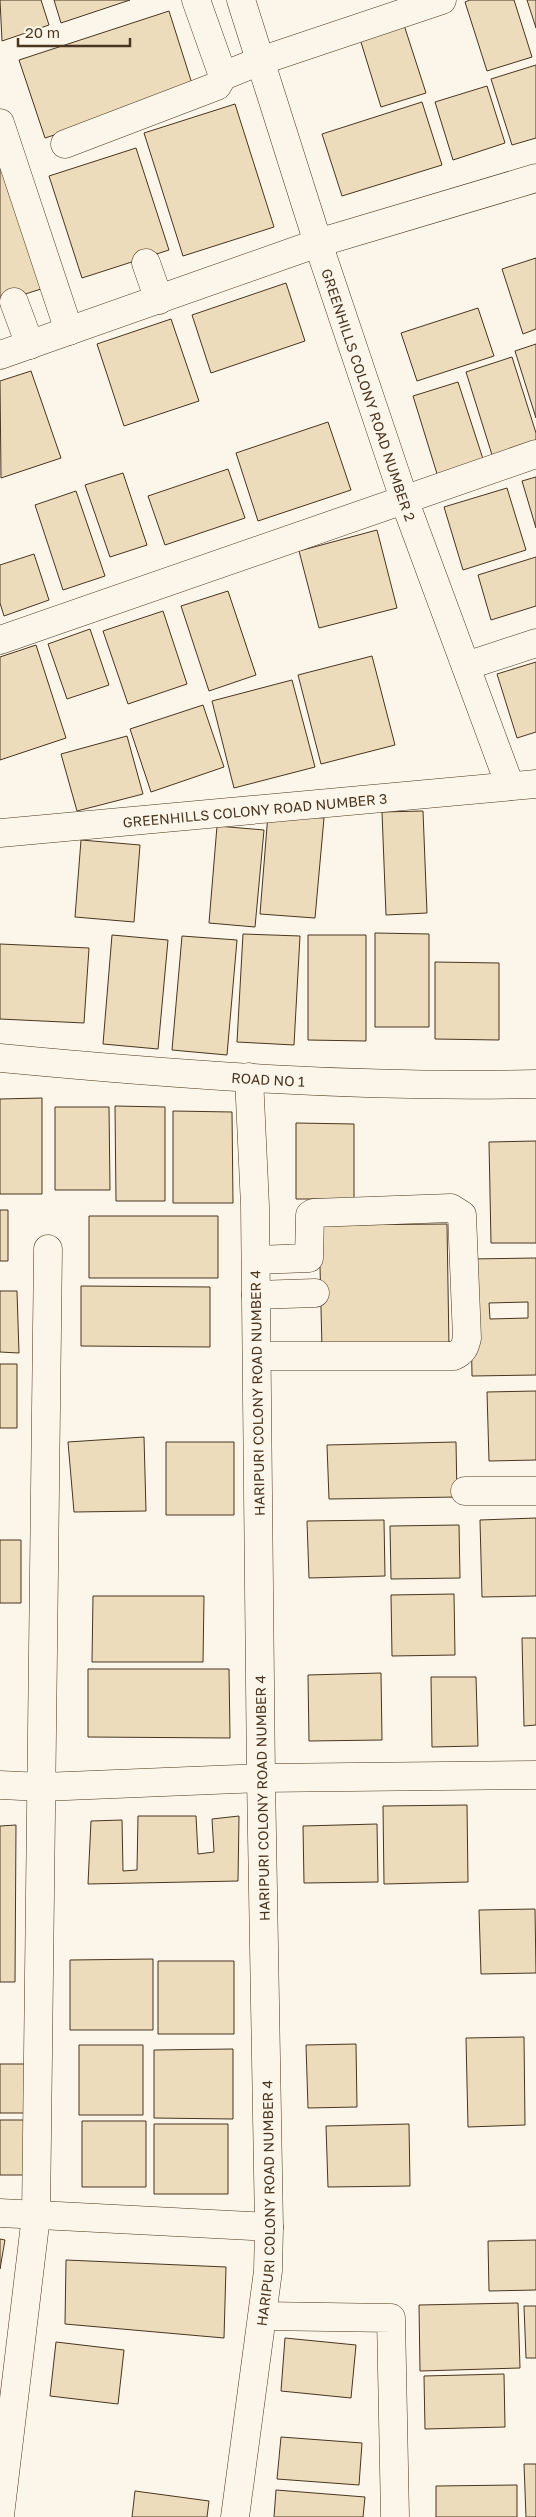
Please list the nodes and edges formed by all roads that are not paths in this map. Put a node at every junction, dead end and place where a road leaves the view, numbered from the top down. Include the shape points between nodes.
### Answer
1 (241, 0) edge
2 (442, 0) edge
3 (198, 7) edge
4 (260, 61) junction
5 (223, 76) junction
6 (0, 123) edge
7 (65, 144) dead end
8 (536, 178) edge
9 (318, 243) junction
10 (146, 263) dead end
11 (159, 300) junction
12 (14, 302) dead end
13 (69, 332) junction
14 (30, 345) junction
15 (0, 355) edge
16 (536, 454) edge
17 (405, 502) junction
18 (0, 640) edge
19 (536, 642) edge
20 (466, 666) junction
21 (523, 785) edge
22 (0, 833) edge
23 (0, 1058) edge
24 (249, 1077) junction
25 (536, 1084) edge
26 (48, 1249) dead end
27 (256, 1260) junction
28 (315, 1293) dead end
29 (256, 1295) junction
30 (257, 1356) junction
31 (465, 1491) dead end
32 (536, 1491) edge
33 (536, 1775) edge
34 (261, 1778) junction
35 (0, 1785) edge
36 (42, 1787) junction
37 (0, 2213) edge
38 (36, 2216) junction
39 (269, 2227) junction
40 (263, 2316) junction
41 (0, 2515) edge
42 (235, 2517) edge
43 (395, 2517) edge

1 - 3 street
1 - 4 street, GREENHILLS COLONY ROAD NUMBER 2
2 - 4 street
3 - 5 street
4 - 5 street
4 - 9 street, GREENHILLS COLONY ROAD NUMBER 2
5 - 7 street via 217,86
6 - 13 street
8 - 9 street
9 - 11 street
9 - 17 street, GREENHILLS COLONY ROAD NUMBER 2
10 - 11 street
11 - 13 street
12 - 14 street
13 - 14 street
14 - 15 street
16 - 17 street
17 - 18 street
17 - 20 street, GREENHILLS COLONY ROAD NUMBER 2
19 - 20 street
20 - 21 street, GREENHILLS COLONY ROAD NUMBER 2
21 - 22 street, GREENHILLS COLONY ROAD NUMBER 3
23 - 24 street, ROAD NO 1
24 - 25 street, ROAD NO 1 via 455,1086
24 - 27 street, HARIPURI COLONY ROAD NUMBER 4
26 - 36 street
27 - 29 street, HARIPURI COLONY ROAD NUMBER 4
27 - 30 street via 309,1258 310,1215 313,1213 451,1208 462,1215 467,1338 459,1354
28 - 29 street
29 - 30 street, HARIPURI COLONY ROAD NUMBER 4
30 - 34 street, HARIPURI COLONY ROAD NUMBER 4
31 - 32 street
33 - 34 street
34 - 36 street
34 - 39 street, HARIPURI COLONY ROAD NUMBER 4
35 - 36 street
36 - 38 street
37 - 38 street
38 - 39 street
38 - 41 street
39 - 40 street, HARIPURI COLONY ROAD NUMBER 4
40 - 42 street, HARIPURI COLONY ROAD NUMBER 4
40 - 43 street via 391,2318

